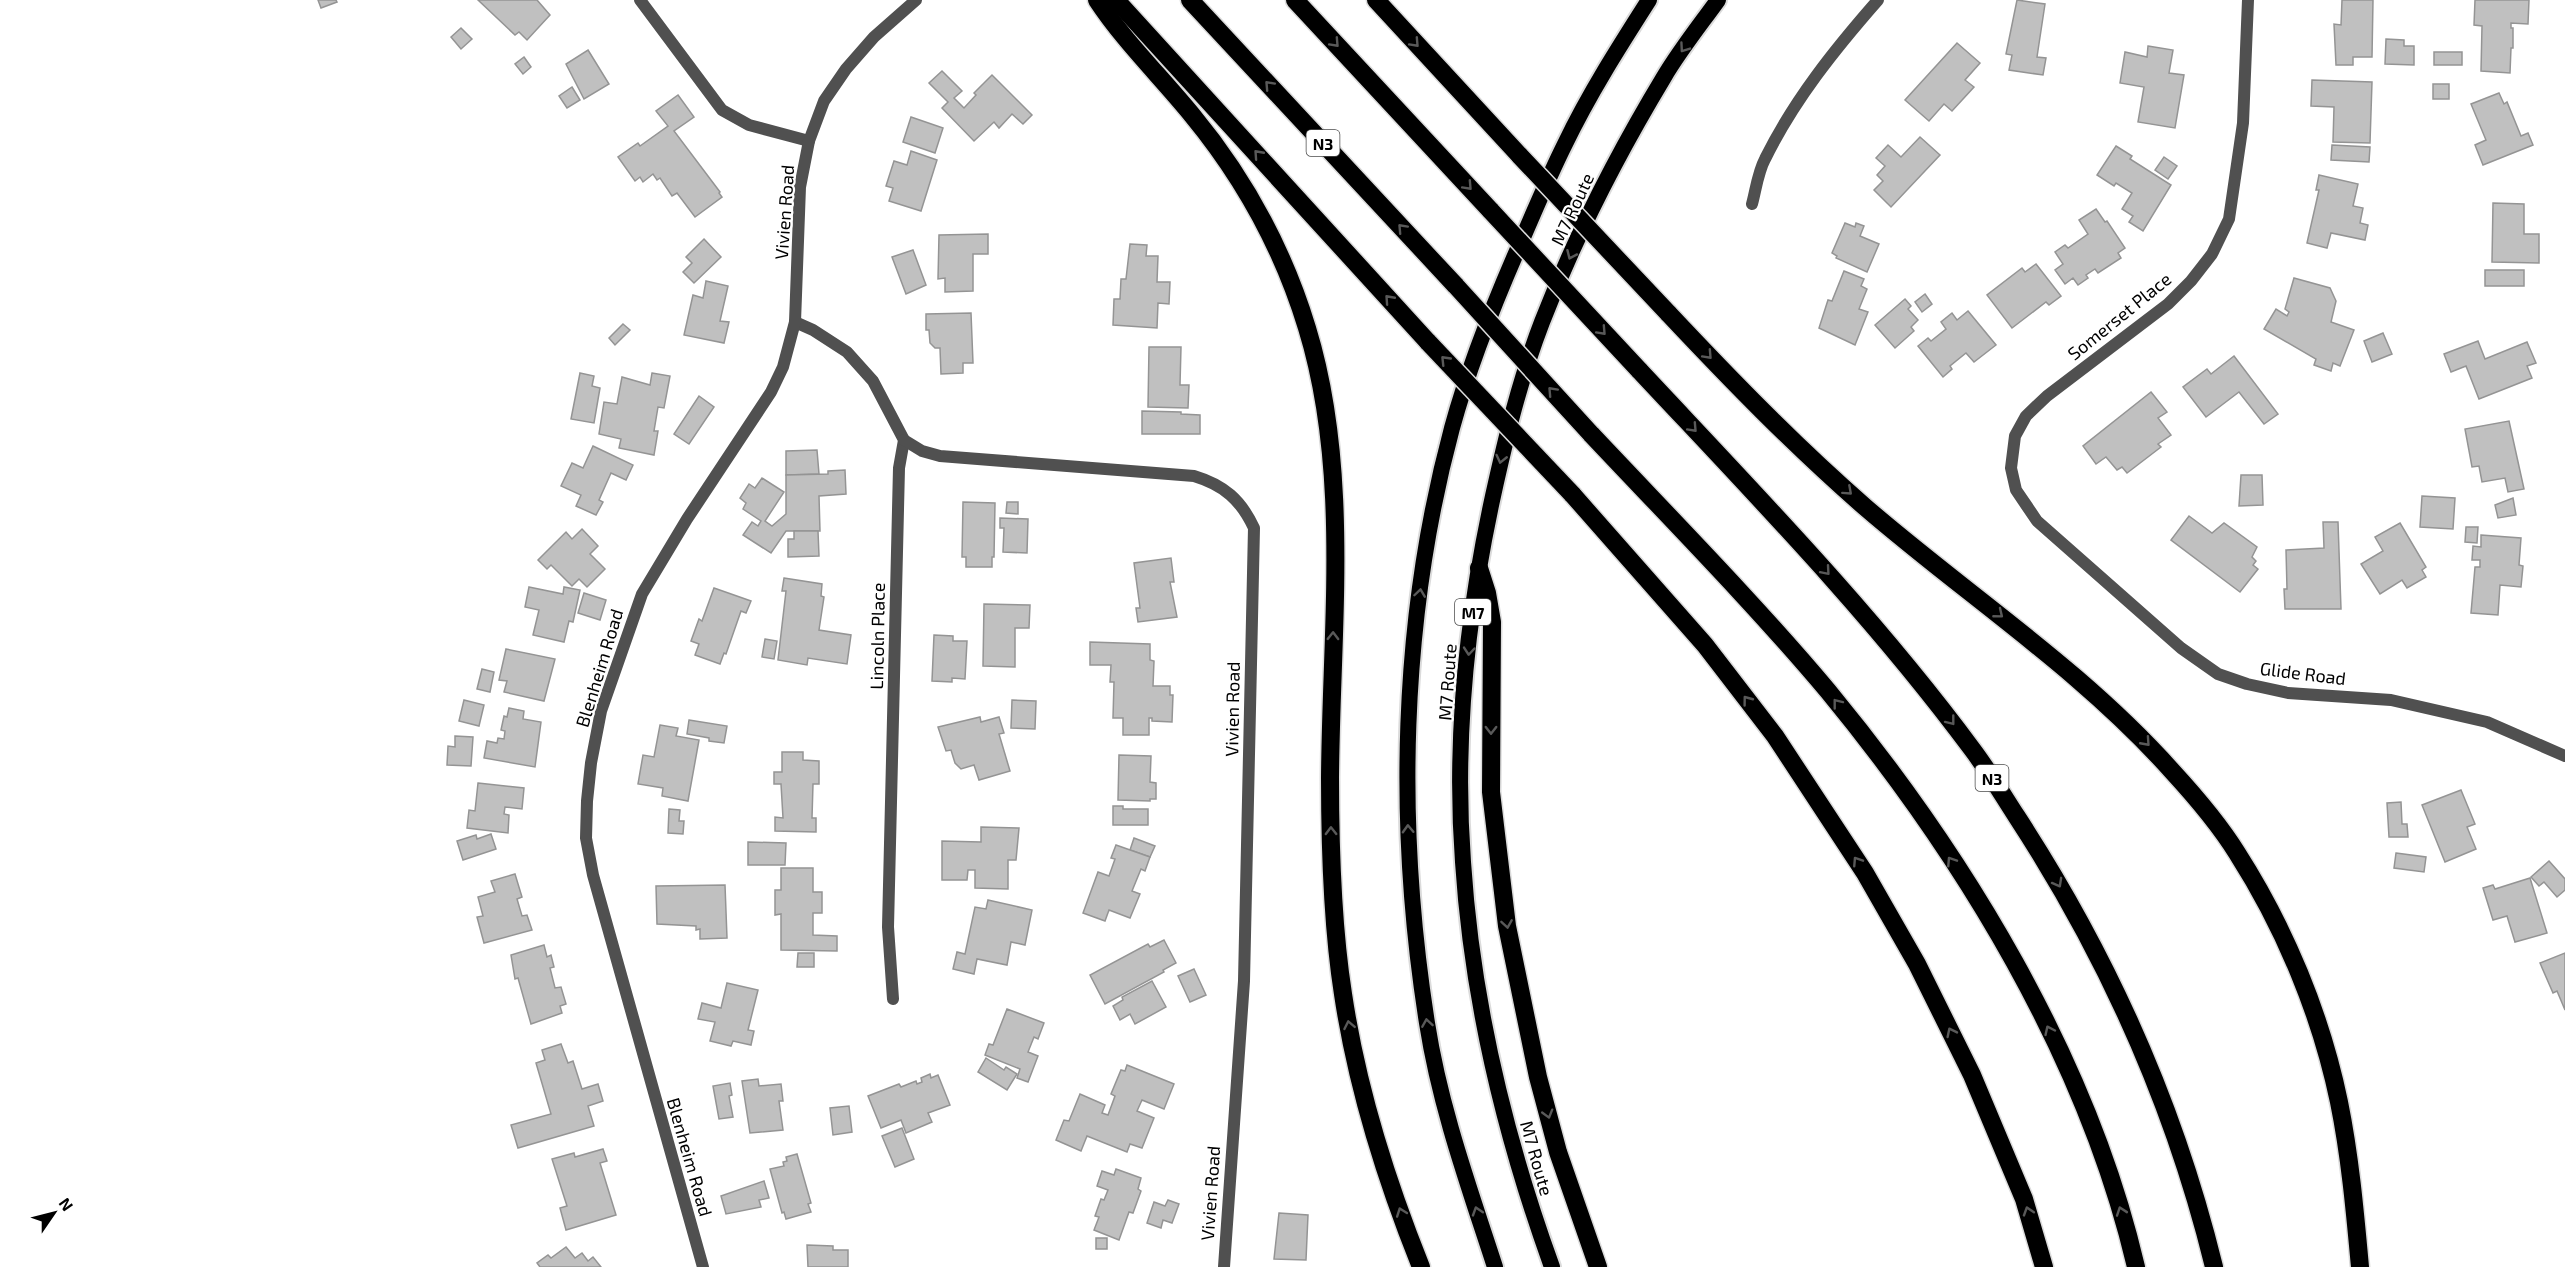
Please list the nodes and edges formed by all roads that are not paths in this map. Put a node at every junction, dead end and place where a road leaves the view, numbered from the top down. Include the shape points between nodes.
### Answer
1 (640, 0) edge
2 (916, 0) edge
3 (1097, 0) edge
4 (1116, 0) edge
5 (1190, 0) edge
6 (1295, 0) edge
7 (1376, 0) edge
8 (1649, 0) edge
9 (1718, 0) edge
10 (1878, 0) edge
11 (2248, 0) edge
12 (808, 141) junction
13 (1752, 204) dead end
14 (795, 322) junction
15 (904, 440) junction
16 (2011, 468) joint
17 (1479, 568) junction
18 (2565, 756) edge
19 (893, 999) dead end
20 (703, 1267) edge
21 (1224, 1267) edge
22 (1421, 1267) edge
23 (1495, 1267) edge
24 (1552, 1267) edge
25 (1598, 1267) edge
26 (2044, 1267) edge
27 (2136, 1267) edge
28 (2214, 1267) edge
29 (2360, 1267) edge

1 - 12 street via 722,110 749,125
2 - 12 street, Vivien Road via 846,69 825,101
22 -> 3 highway via 1360,1081 1343,993 1333,886 1330,782 1335,484 1321,380 1307,327 1266,223 1194,118
26 -> 4 highway, bridge via 2024,1198 1972,1076 1917,964 1865,873 1775,736 1706,645 1572,494
27 -> 5 highway, N3, bridge via 2093,1127 2046,1023 1990,920 1906,792 1828,692 1742,594
6 -> 28 highway, N3, bridge via 1803,545 1898,654 1974,751 2048,865 2114,986 2162,1099 2203,1221
7 -> 29 highway, bridge via 1766,416 1865,508 2057,661 2134,728 2193,794 2236,851 2271,911 2320,1030 2340,1103
23 -> 8 highway, M7 Route via 1448,1117 1427,1025 1416,933 1407,773 1419,594 1452,428 1494,303 1565,142
9 -> 17 highway, M7 Route / M7 via 1666,74 1595,201 1542,322 1515,402
10 - 13 street via 1807,88 1764,161
11 - 16 street, Somerset Place via 2241,134 2229,219 2212,255 2168,304 2025,416 2015,436
12 - 14 street, Vivien Road via 800,187
14 - 15 street via 847,352 873,381
14 - 20 street, Blenheim Road via 783,367 771,392 642,594 601,711 586,801 586,838 593,875
15 - 19 street, Lincoln Place via 899,468 888,927
15 - 21 street, Vivien Road via 940,456 1194,477 1213,482 1233,495 1254,528 1244,981
16 - 18 street, Glide Road via 2016,490 2037,521 2181,648 2218,675 2288,693 2391,700 2487,722
17 -> 24 highway, M7 Route / M7 via 1470,630 1461,760 1463,863 1482,1010 1500,1098 1528,1201
17 -> 25 highway via 1492,622 1491,792 1507,926 1558,1152

